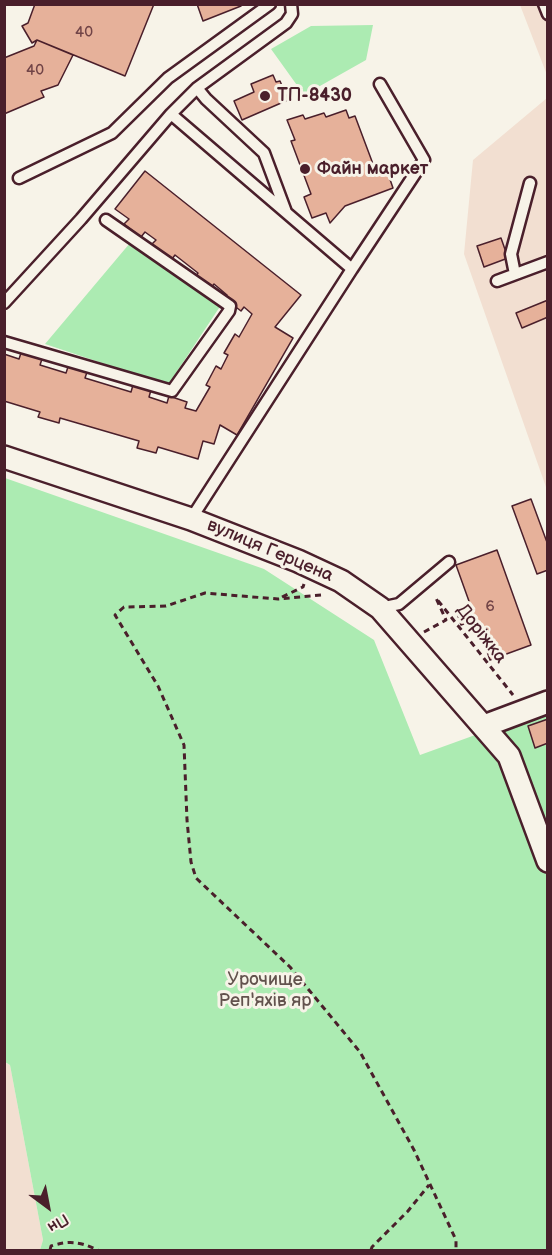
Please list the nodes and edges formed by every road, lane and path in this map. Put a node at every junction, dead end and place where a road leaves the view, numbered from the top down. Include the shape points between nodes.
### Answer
1 (270, 4) edge
2 (291, 4) edge
3 (544, 4) edge
4 (548, 14) edge
5 (380, 84) dead end
6 (197, 88) junction
7 (171, 114) junction
8 (19, 178) dead end
9 (530, 183) dead end
10 (286, 213) junction
11 (106, 220) dead end
12 (548, 262) edge
13 (352, 269) junction
14 (515, 274) junction
15 (497, 281) dead end
16 (4, 303) edge
17 (4, 342) edge
18 (4, 457) edge
19 (191, 519) junction
20 (449, 562) dead end
21 (306, 564) junction
22 (341, 581) junction
23 (278, 599) junction
24 (380, 609) junction
25 (408, 641) junction
26 (548, 702) edge
27 (525, 711) junction
28 (484, 726) junction
29 (548, 861) edge
30 (429, 1185) junction
31 (50, 1251) edge
32 (98, 1251) edge
33 (371, 1251) edge
34 (456, 1251) edge

1 - 8 lane via 168,78 112,133
2 - 6 lane via 292,14 286,23
3 - 4 lane
5 - 13 lane via 424,160
6 - 7 lane
6 - 10 lane via 264,153
7 - 10 lane
7 - 16 lane
9 - 14 lane via 511,254
10 - 13 lane
11 - 17 lane via 230,306 172,391
12 - 14 lane
13 - 19 lane
14 - 15 lane
18 - 19 street, вулиця Герцена
19 - 21 street, вулиця Герцена
20 - 24 lane via 399,604
21 - 22 street, вулиця Герцена
21 - 23 path via 303,587
22 - 23 path via 321,595
22 - 24 street, вулиця Герцена
23 - 30 path via 205,593 166,606 124,607 115,615 158,686 184,745 187,820 196,878 290,967 360,1052
24 - 25 street, вулиця Герцена
25 - 27 path, Доріжка via 446,620 436,598
25 - 28 street, вулиця Герцена
26 - 27 street
27 - 28 street
28 - 29 street, вулиця Герцена via 509,756
30 - 33 path
30 - 34 path via 456,1240
31 - 32 path via 51,1246 67,1242

